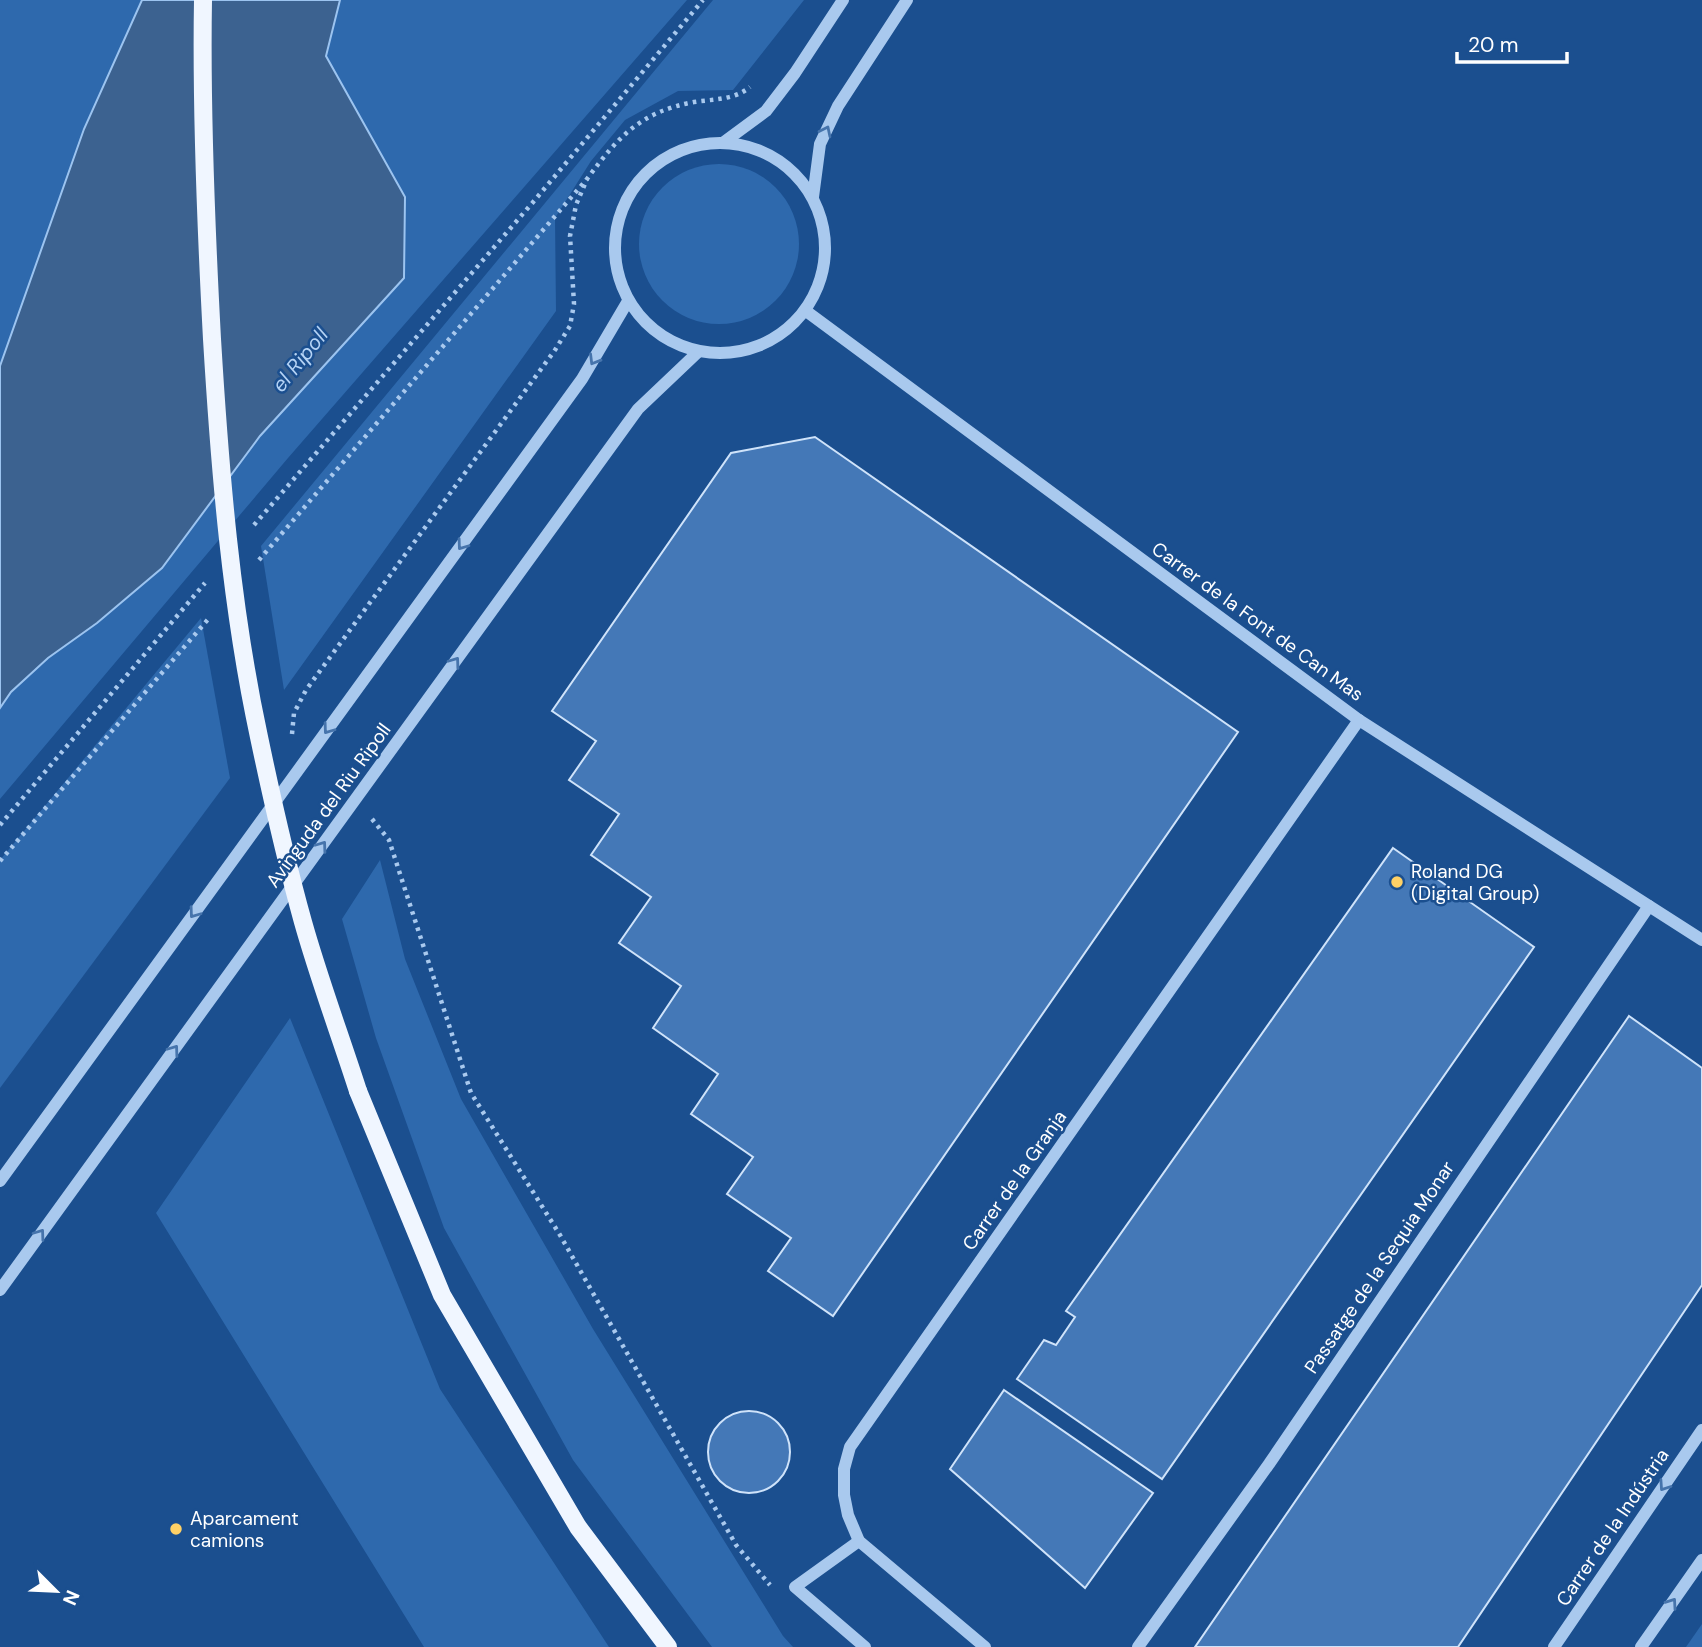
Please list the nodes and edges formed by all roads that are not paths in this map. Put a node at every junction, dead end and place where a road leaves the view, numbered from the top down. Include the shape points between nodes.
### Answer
1 (203, 0) edge
2 (842, 0) edge
3 (907, 0) edge
4 (724, 142) junction
5 (813, 197) junction
6 (628, 301) junction
7 (806, 311) junction
8 (698, 352) junction
9 (1359, 720) junction
10 (1649, 906) junction
11 (1702, 940) edge
12 (0, 1181) edge
13 (0, 1290) edge
14 (1702, 1430) edge
15 (859, 1541) junction
16 (1702, 1560) edge
17 (668, 1647) edge
18 (865, 1647) edge
19 (985, 1647) edge
20 (1138, 1647) edge
21 (1554, 1647) edge
22 (1641, 1647) edge

1 - 17 main road, bridge via 206,242 228,534 258,734 303,924 358,1091 442,1295 578,1527
2 - 4 street via 766,111
5 -> 3 street via 820,144 838,106
4 - 5 street via 776,158 797,175
4 - 6 street via 693,146 663,159 639,180 622,208 615,239 617,271
5 - 7 street via 823,225 826,255 820,284
6 - 8 street via 670,342
6 -> 12 street via 582,379
7 - 8 street via 785,332 758,347 728,354
7 - 9 street, Carrer de la Font de Can Mas
13 -> 8 street, Avinguda del Riu Ripoll via 638,410
9 - 10 street, Carrer de la Font de Can Mas
9 - 15 street, Carrer de la Granja via 850,1447 844,1495
10 - 11 street, Carrer de la Font de Can Mas
10 - 20 street, Passatge de la Sequia Monar via 1269,1464
14 -> 21 street, Carrer de la Indústria
15 - 18 street via 795,1587
15 - 19 street, Carrer de la Granja
22 -> 16 street

